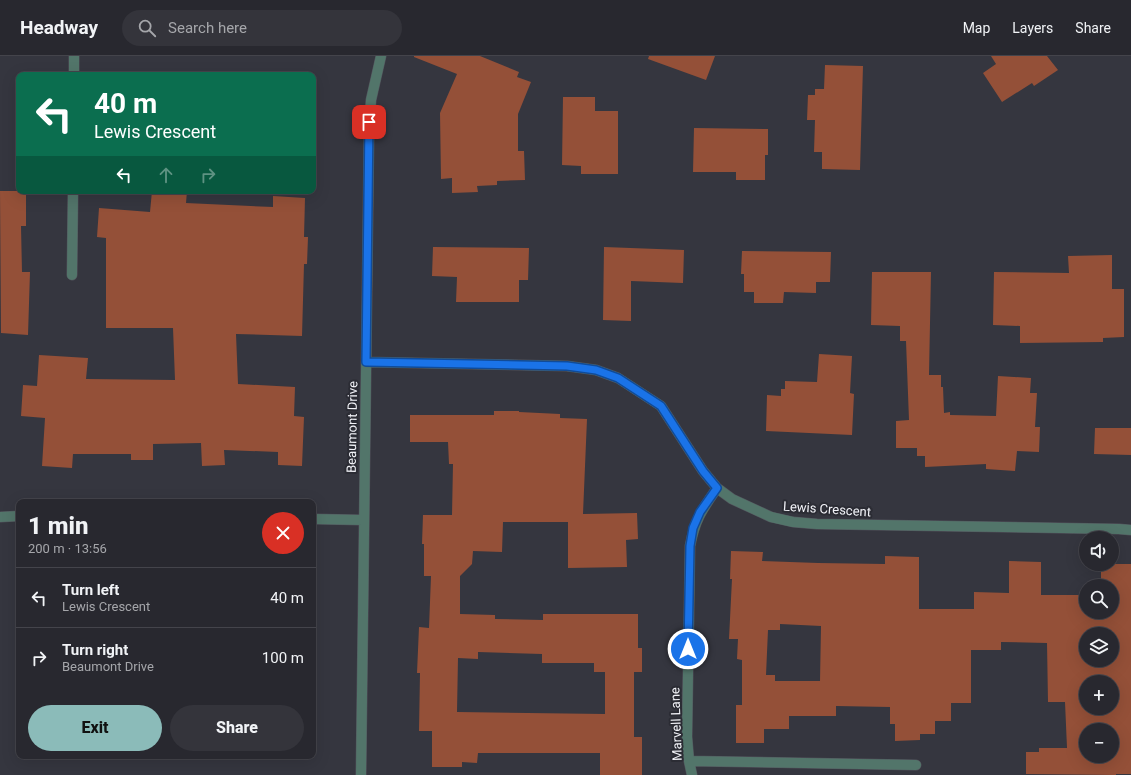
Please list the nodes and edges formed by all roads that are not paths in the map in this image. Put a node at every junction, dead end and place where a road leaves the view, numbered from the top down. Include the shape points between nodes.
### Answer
1 (74, 56) edge
2 (381, 56) edge
3 (74, 72) edge
4 (73, 194) edge
5 (72, 275) dead end
6 (366, 362) junction
7 (717, 488) junction
8 (16, 516) edge
9 (0, 517) edge
10 (316, 520) edge
11 (363, 520) junction
12 (1131, 530) edge
13 (689, 761) junction
14 (916, 765) dead end
15 (361, 775) edge
16 (692, 775) edge

1 - 3 street
2 - 6 street, Beaumont Drive via 371,100 368,133
4 - 5 street
6 - 7 street, Lewis Crescent via 567,366 596,370 618,378 661,406
6 - 11 street, Beaumont Drive
7 - 12 street, Lewis Crescent via 747,507 771,517 793,522
7 - 13 street, Marvell Lane via 700,512 693,528 690,546 687,730
8 - 9 street
10 - 11 street
11 - 15 street, Beaumont Drive
13 - 14 street
13 - 16 street, Marvell Lane

